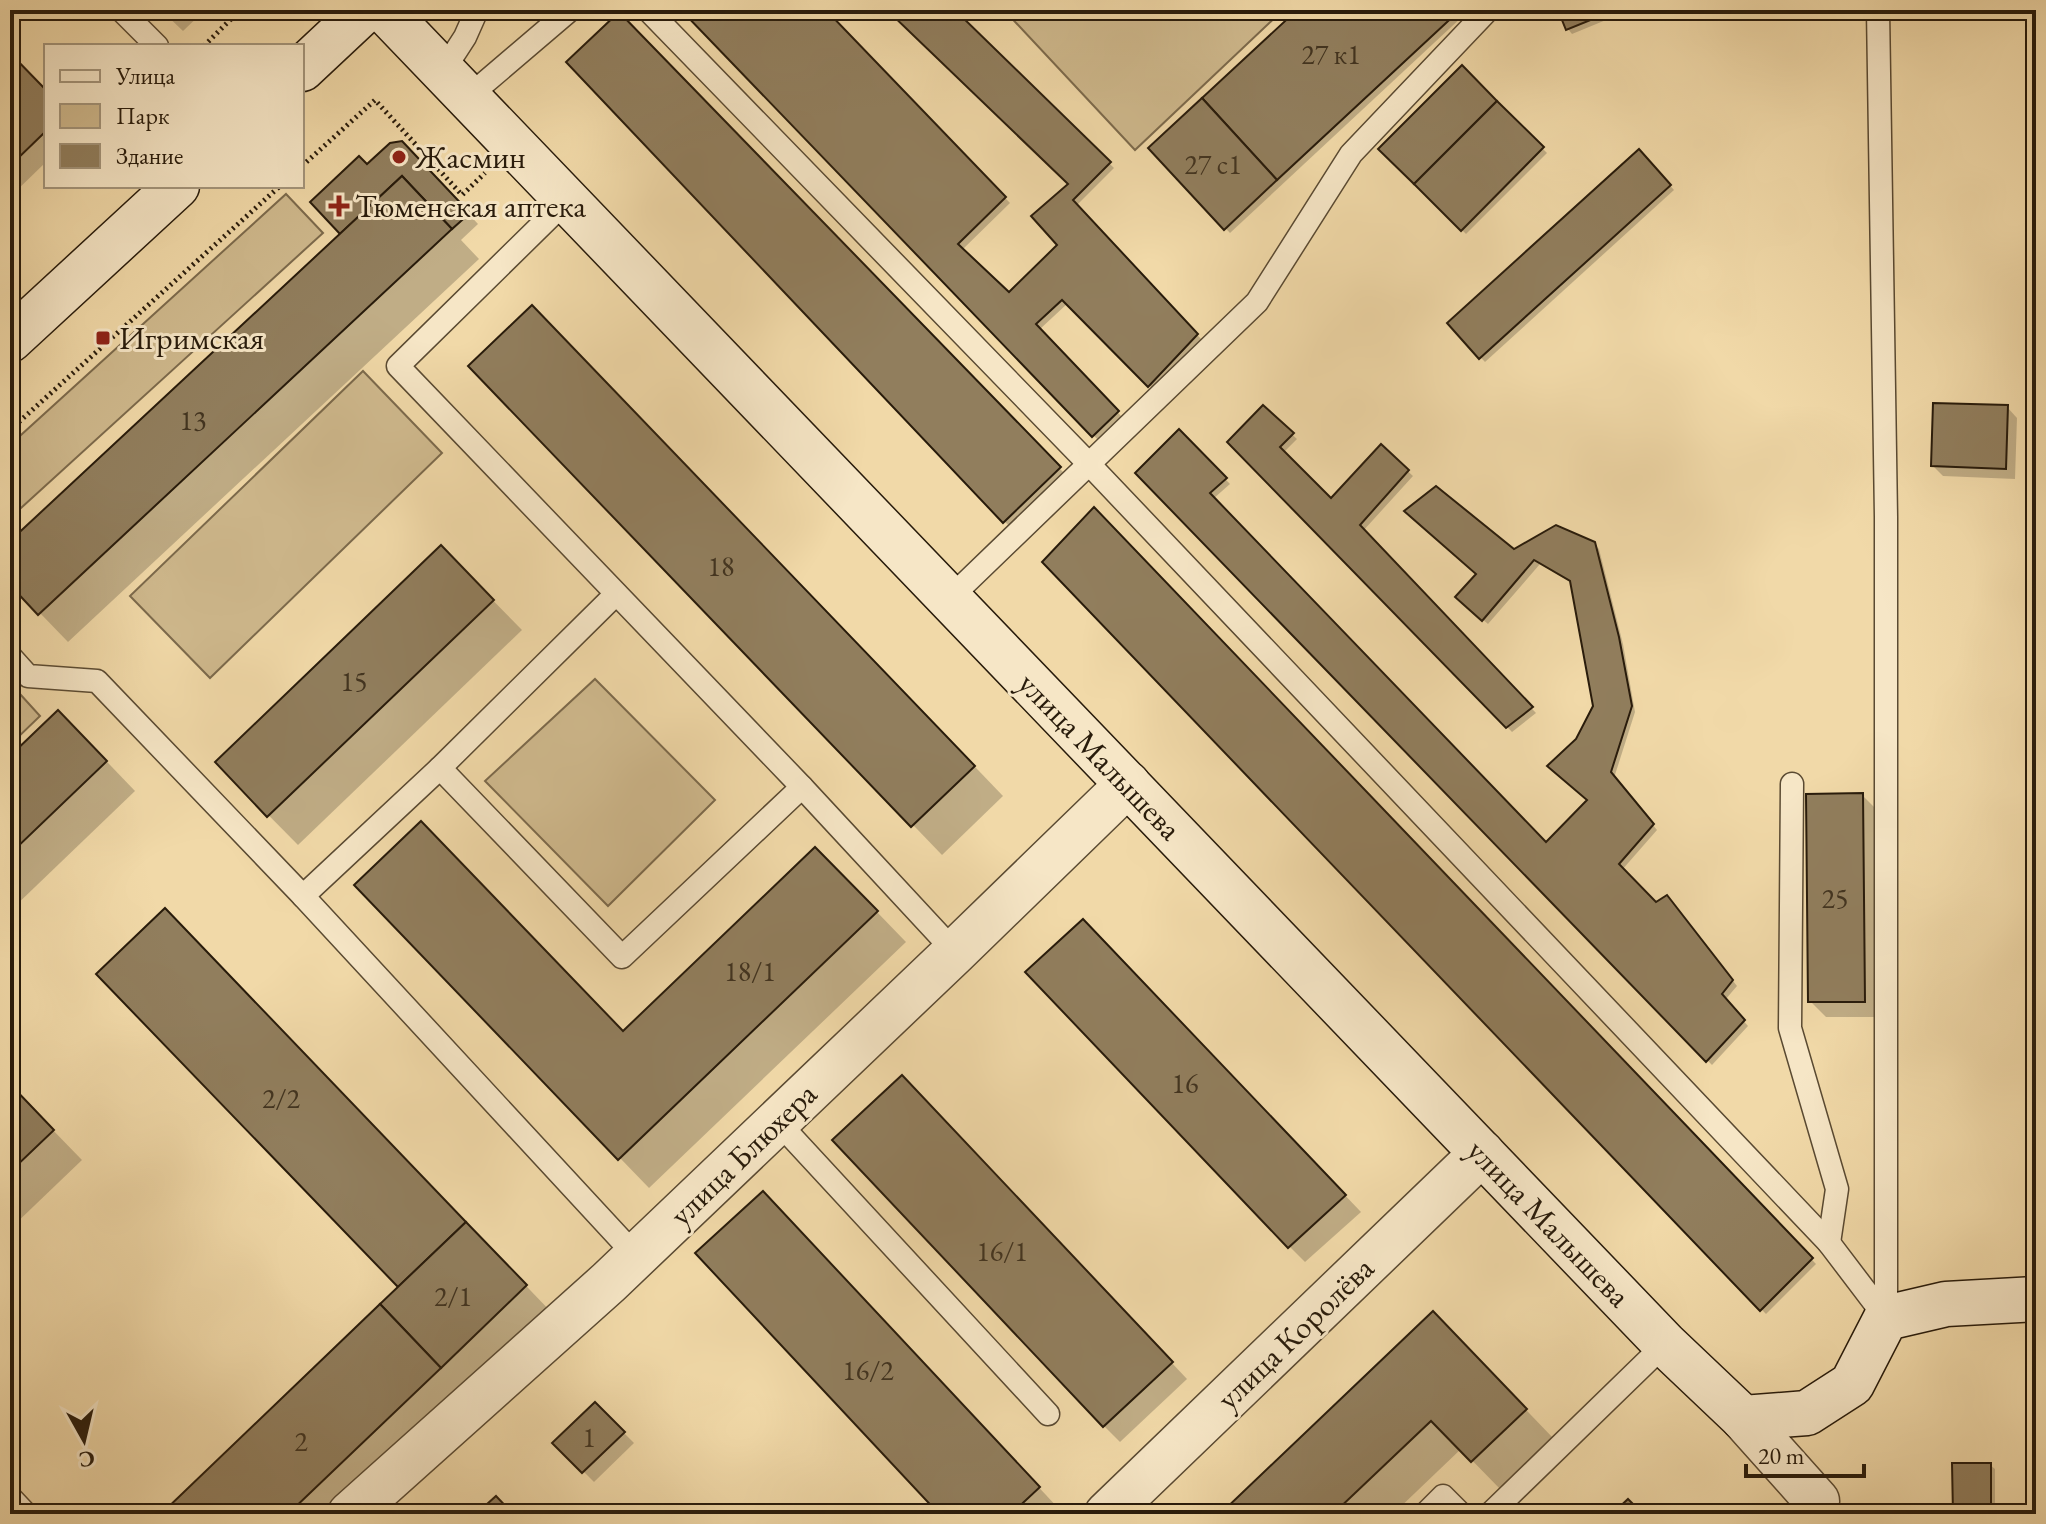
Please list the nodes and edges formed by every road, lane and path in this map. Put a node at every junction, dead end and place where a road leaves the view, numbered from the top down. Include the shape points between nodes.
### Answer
1 (121, 10) edge
2 (240, 10) edge
3 (365, 10) edge
4 (384, 10) edge
5 (477, 10) edge
6 (570, 10) edge
7 (648, 10) edge
8 (1488, 10) edge
9 (1878, 10) edge
10 (155, 44) edge
11 (206, 44) edge
12 (304, 67) edge
13 (455, 84) junction
14 (175, 188) edge
15 (278, 188) edge
16 (567, 200) junction
17 (10, 340) edge
18 (10, 430) edge
19 (1089, 464) junction
20 (616, 594) junction
21 (950, 598) junction
22 (10, 656) edge
23 (440, 768) junction
24 (1128, 784) junction
25 (1792, 784) dead end
26 (802, 787) junction
27 (303, 896) junction
28 (955, 952) junction
29 (777, 1121) junction
30 (1482, 1153) junction
31 (1829, 1243) junction
32 (636, 1256) junction
33 (2027, 1295) edge
34 (1886, 1318) junction
35 (1665, 1344) junction
36 (1048, 1414) dead end
37 (1743, 1418) junction
38 (10, 1497) edge
39 (1816, 1508) edge
40 (26, 1514) edge
41 (350, 1514) edge
42 (1107, 1514) edge
43 (1425, 1514) edge
44 (1461, 1514) edge
45 (1490, 1514) edge

1 - 10 lane
2 - 11 path
3 - 12 street
4 - 13 street, улица Малышева
5 - 13 lane
6 - 13 lane
7 - 19 lane
8 - 19 lane via 1351,154 1257,302
9 - 34 lane via 1886,517
13 - 16 street, улица Малышева
14 - 17 street
15 - 18 path
16 - 20 lane via 398,366
16 - 21 street, улица Малышева
19 - 21 lane
19 - 31 lane
20 - 23 lane
20 - 26 lane
21 - 24 street, улица Малышева
22 - 27 lane via 28,676 97,681
23 - 26 lane via 622,957
23 - 27 lane
24 - 28 street, улица Блюхера
24 - 30 street, улица Малышева
25 - 31 lane via 1790,1028 1837,1189
26 - 28 lane
27 - 32 lane
28 - 29 street, улица Блюхера
29 - 32 street, улица Блюхера
29 - 36 lane
30 - 35 street, улица Малышева
30 - 42 street, улица Королёва
31 - 34 lane
32 - 41 street, улица Блюхера
33 - 34 street via 1946,1304
34 - 37 street via 1852,1384 1807,1413
35 - 37 street, улица Малышева
35 - 45 lane
37 - 39 street, улица Малышева
38 - 40 lane
43 - 44 lane via 1443,1496

